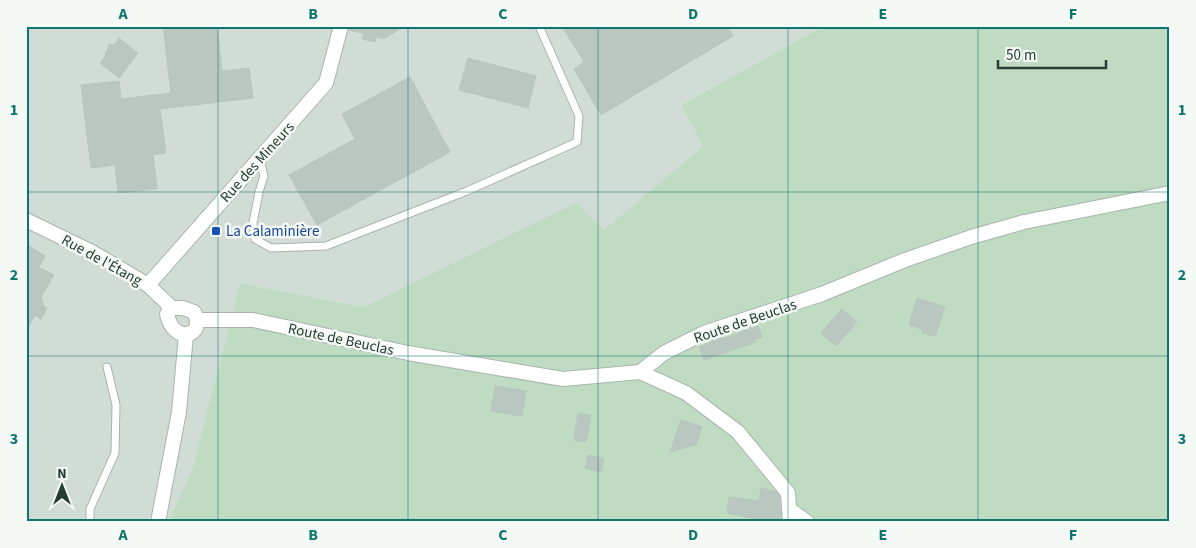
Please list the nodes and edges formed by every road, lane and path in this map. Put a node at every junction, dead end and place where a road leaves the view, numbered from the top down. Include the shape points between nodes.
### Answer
1 (341, 26) edge
2 (539, 26) edge
3 (260, 160) junction
4 (1170, 193) edge
5 (26, 220) edge
6 (148, 285) junction
7 (172, 308) junction
8 (198, 320) junction
9 (186, 334) junction
10 (107, 367) dead end
11 (640, 372) junction
12 (789, 515) edge
13 (90, 522) edge
14 (158, 522) edge
15 (807, 522) edge

1 - 3 street, Rue des Mineurs via 326,83
2 - 3 lane via 580,116 577,142 467,191 326,246 271,248 255,240 253,223 264,176
3 - 6 street, Rue des Mineurs
4 - 11 street, Route de Beuclas via 1024,222 971,237 822,294 704,333 664,353
5 - 6 street, Rue de l'Étang via 92,252
6 - 7 street, Rue de l'Étang
7 - 8 street, Rue de l'Étang via 194,312
7 - 9 street via 167,314 172,328 179,334
8 - 9 street via 192,333
8 - 11 street, Route de Beuclas via 253,320 408,353 563,379
9 - 14 street via 179,412
10 - 13 lane via 116,405 114,453 90,509
11 - 12 street via 686,393 738,432 788,493
12 - 15 street

